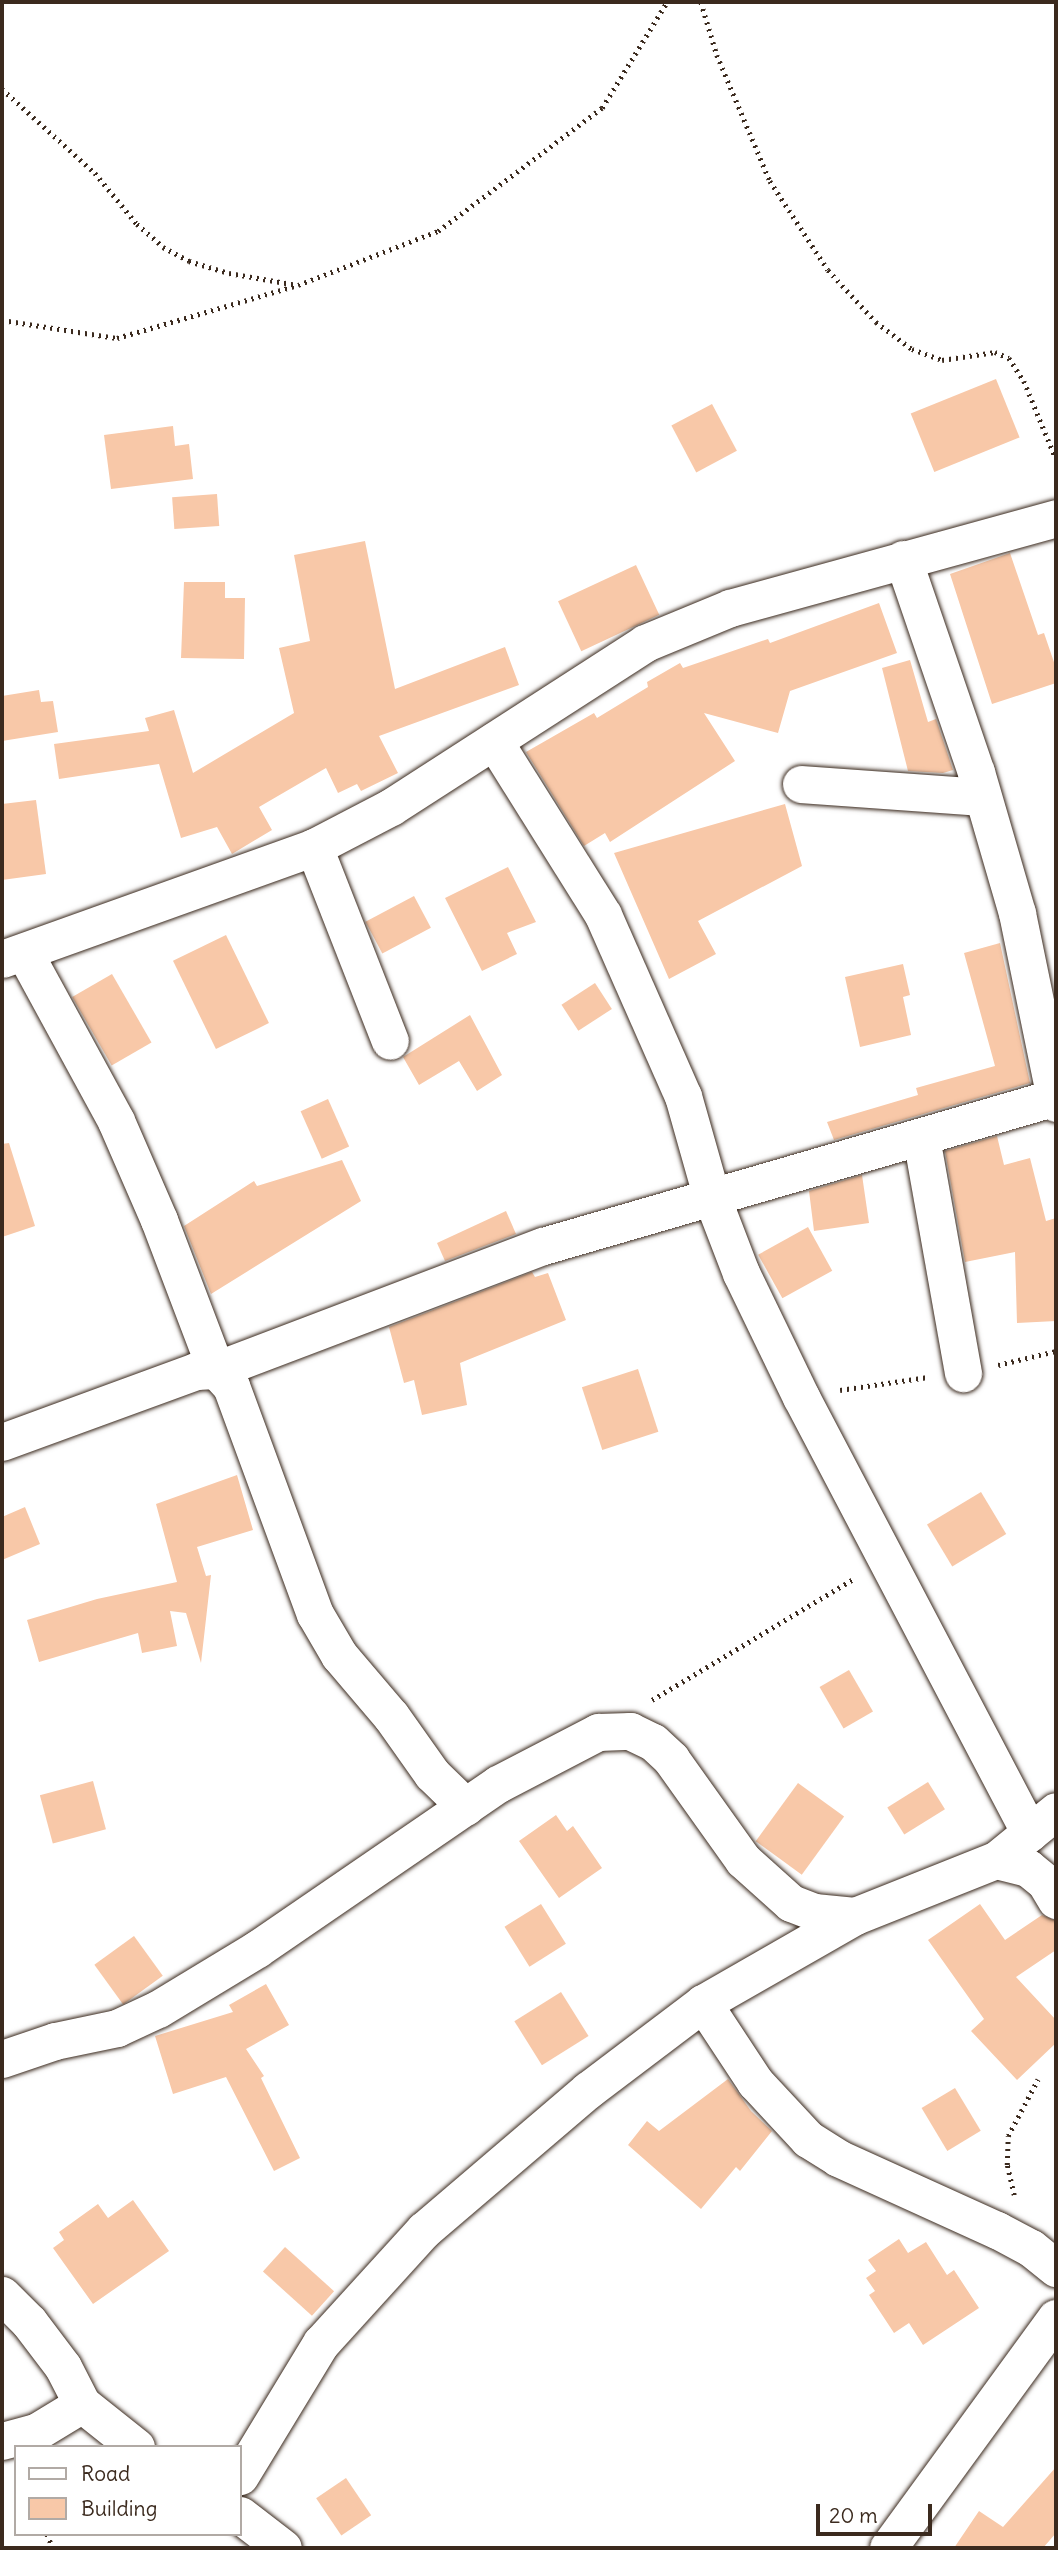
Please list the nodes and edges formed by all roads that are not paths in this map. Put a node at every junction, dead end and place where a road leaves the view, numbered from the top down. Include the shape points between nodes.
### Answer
1 (1056, 518) edge
2 (903, 559) junction
3 (494, 741) junction
4 (801, 784) dead end
5 (982, 797) junction
6 (314, 847) junction
7 (13, 955) edge
8 (390, 1041) dead end
9 (1056, 1099) edge
10 (921, 1137) junction
11 (711, 1195) junction
12 (216, 1370) junction
13 (964, 1373) dead end
14 (2, 1442) edge
15 (466, 1807) junction
16 (1043, 1822) edge
17 (996, 1860) junction
18 (1056, 1900) edge
19 (855, 1916) junction
20 (703, 2003) junction
21 (2, 2059) edge
22 (1044, 2258) edge
23 (2, 2295) edge
24 (1056, 2318) edge
25 (82, 2404) junction
26 (2, 2441) edge
27 (133, 2445) edge
28 (242, 2473) edge
29 (242, 2517) edge
30 (283, 2548) edge
31 (888, 2548) edge

1 - 2 street
2 - 3 street via 730,608 645,643
2 - 5 street
3 - 6 street via 391,807
3 - 11 street via 608,925 682,1096
4 - 5 street
5 - 9 street via 1017,913
6 - 7 street
6 - 8 street
7 - 12 street via 116,1121
9 - 10 street
10 - 11 street
10 - 13 street
11 - 12 street via 543,1246
11 - 16 street via 741,1273 886,1559
12 - 14 street via 196,1371
12 - 15 street via 231,1386 315,1614 339,1655 432,1774
15 - 19 street via 498,1784 598,1732 630,1731 653,1742 671,1759 743,1860 791,1903 814,1912
15 - 21 street via 257,1949 158,2009 117,2028 55,2040
16 - 17 street
17 - 18 street via 1028,1868 1045,1882
17 - 19 street
19 - 20 street
20 - 22 street via 755,2082 808,2139 838,2158 997,2230
20 - 28 street via 588,2090 424,2230 321,2343
23 - 25 street via 63,2367
24 - 31 street
25 - 26 street via 36,2432
25 - 27 street
29 - 30 street

